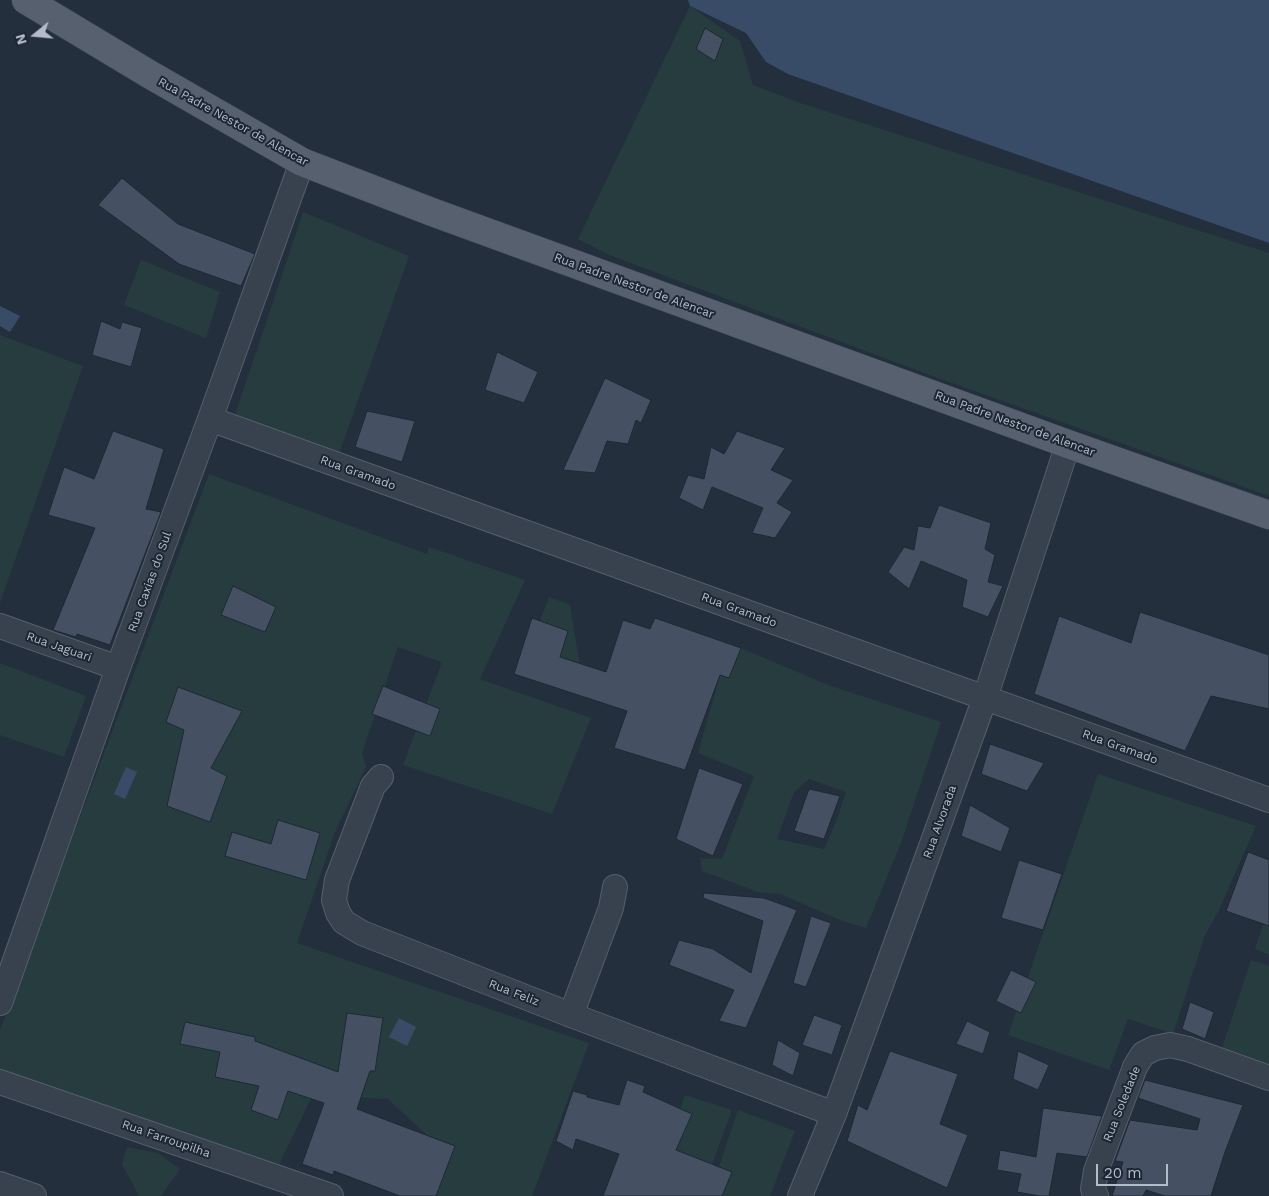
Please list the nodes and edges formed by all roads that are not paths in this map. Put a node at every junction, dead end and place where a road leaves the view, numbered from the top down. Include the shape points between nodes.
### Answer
1 (26, 0) edge
2 (302, 162) junction
3 (210, 419) junction
4 (1068, 444) junction
5 (1269, 515) edge
6 (0, 626) edge
7 (118, 668) junction
8 (985, 698) junction
9 (381, 777) dead end
10 (1269, 800) edge
11 (615, 886) dead end
12 (0, 1003) edge
13 (571, 1015) junction
14 (1269, 1078) edge
15 (0, 1082) edge
16 (834, 1114) junction
17 (0, 1184) edge
18 (34, 1196) edge
19 (331, 1196) edge
20 (800, 1196) edge
21 (1096, 1196) edge

1 - 2 main road, Rua Padre Nestor de Alencar
2 - 3 street, Rua Caxias do Sul
2 - 4 main road, Rua Padre Nestor de Alencar via 441,216
3 - 7 street, Rua Caxias do Sul
3 - 8 street, Rua Gramado
4 - 5 main road, Rua Padre Nestor de Alencar
4 - 8 street, Rua Alvorada
6 - 7 street, Rua Jaguari
7 - 12 street, Rua Caxias do Sul
8 - 10 street, Rua Gramado
8 - 16 street, Rua Alvorada
9 - 13 street, Rua Feliz via 374,786 337,880 334,900 344,922 362,933
11 - 13 street via 611,908
13 - 16 street, Rua Feliz
14 - 21 street, Rua Soledade via 1170,1045 1143,1054 1135,1067 1096,1171 1093,1189
15 - 19 street, Rua Farroupilha
16 - 20 street, Rua Alvorada
17 - 18 street

